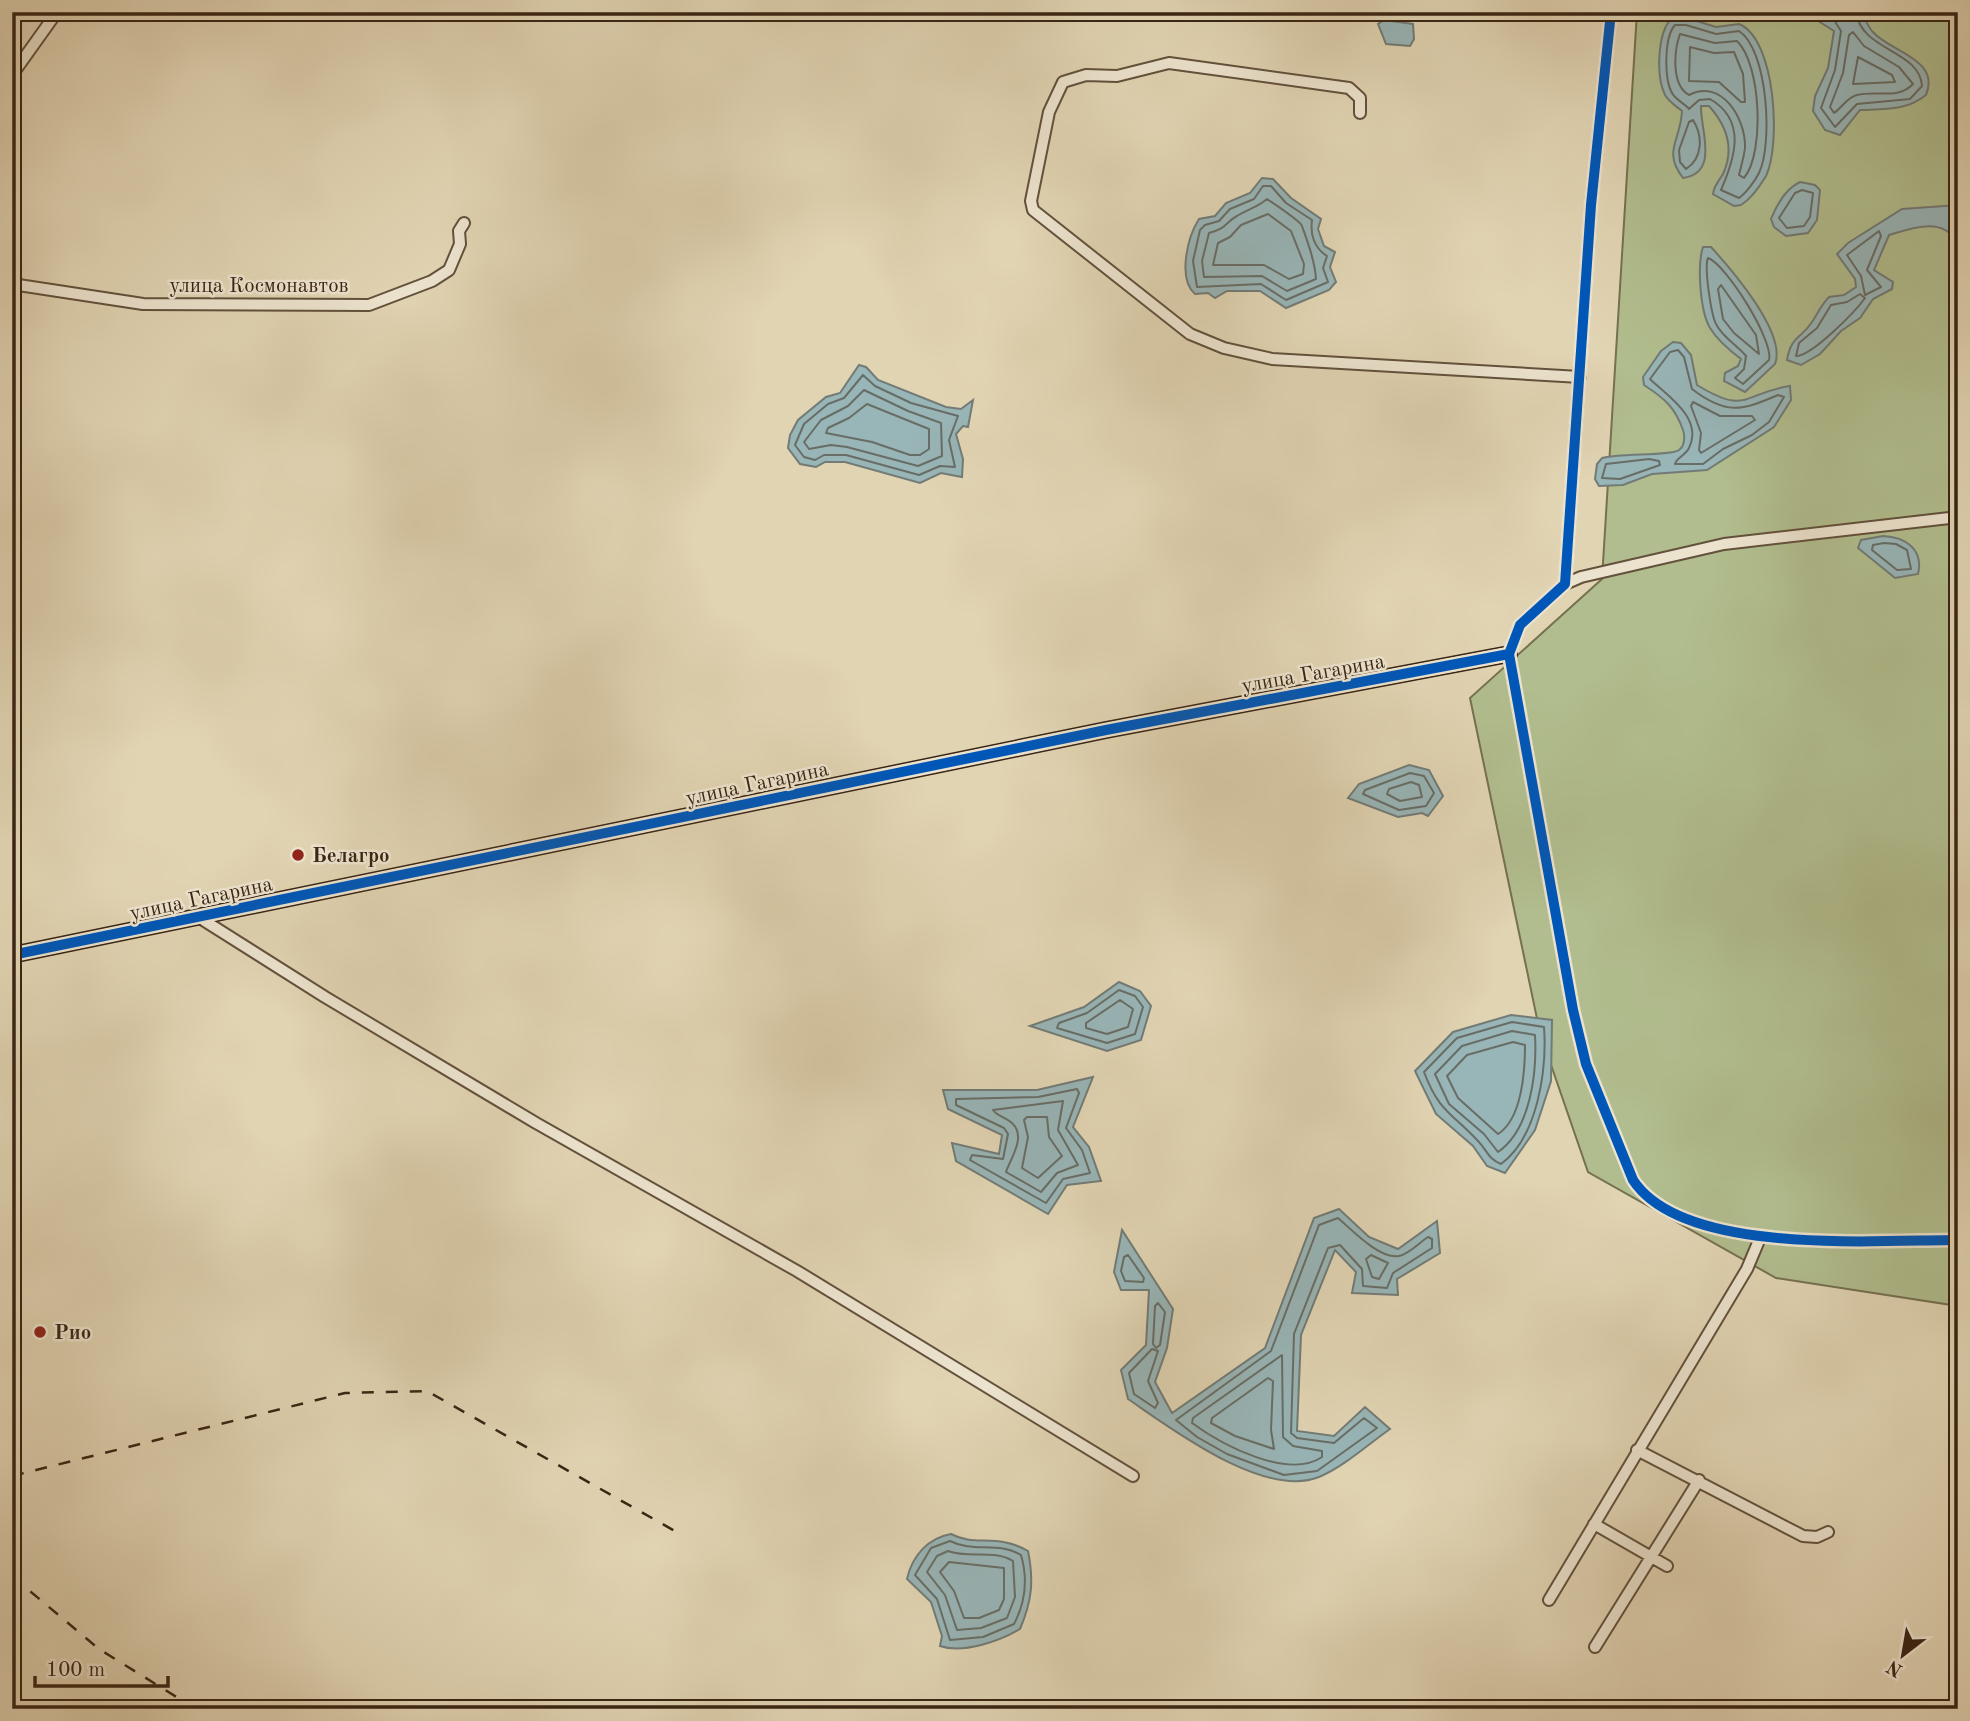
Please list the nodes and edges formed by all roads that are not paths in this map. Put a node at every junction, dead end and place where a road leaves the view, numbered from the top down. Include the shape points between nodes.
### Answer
1 (57, 12) edge
2 (1611, 12) edge
3 (12, 75) edge
4 (1360, 113) dead end
5 (464, 223) dead end
6 (12, 284) edge
7 (1580, 377) junction
8 (1958, 517) edge
9 (1564, 584) junction
10 (1509, 654) junction
11 (200, 918) junction
12 (12, 955) edge
13 (1760, 1238) junction
14 (1958, 1240) edge
15 (1637, 1450) junction
16 (1133, 1476) dead end
17 (1699, 1480) junction
18 (1594, 1524) junction
19 (1828, 1532) dead end
20 (1651, 1557) junction
21 (1667, 1566) dead end
22 (1549, 1600) dead end
23 (1595, 1647) dead end

1 - 3 street
2 - 7 street via 1591,205
4 - 7 street via 1360,98 1349,88 1169,63 1116,76 1086,75 1063,82 1049,112 1033,210 1190,334 1224,348 1272,359
5 - 6 street, улица Космонавтов via 449,270 369,305 143,304
7 - 9 street
8 - 9 street via 1724,544
9 - 10 street via 1520,625
10 - 11 street, улица Гагарина via 1105,730
10 - 13 street via 1573,1010 1586,1064 1608,1123 1642,1194 1683,1218
11 - 12 street, улица Гагарина
11 - 16 street via 325,997 797,1271
13 - 14 street
13 - 15 street via 1747,1269
15 - 17 street
15 - 18 street
17 - 19 street via 1803,1536
17 - 20 street
18 - 20 street
18 - 22 street
20 - 21 street
20 - 23 street

